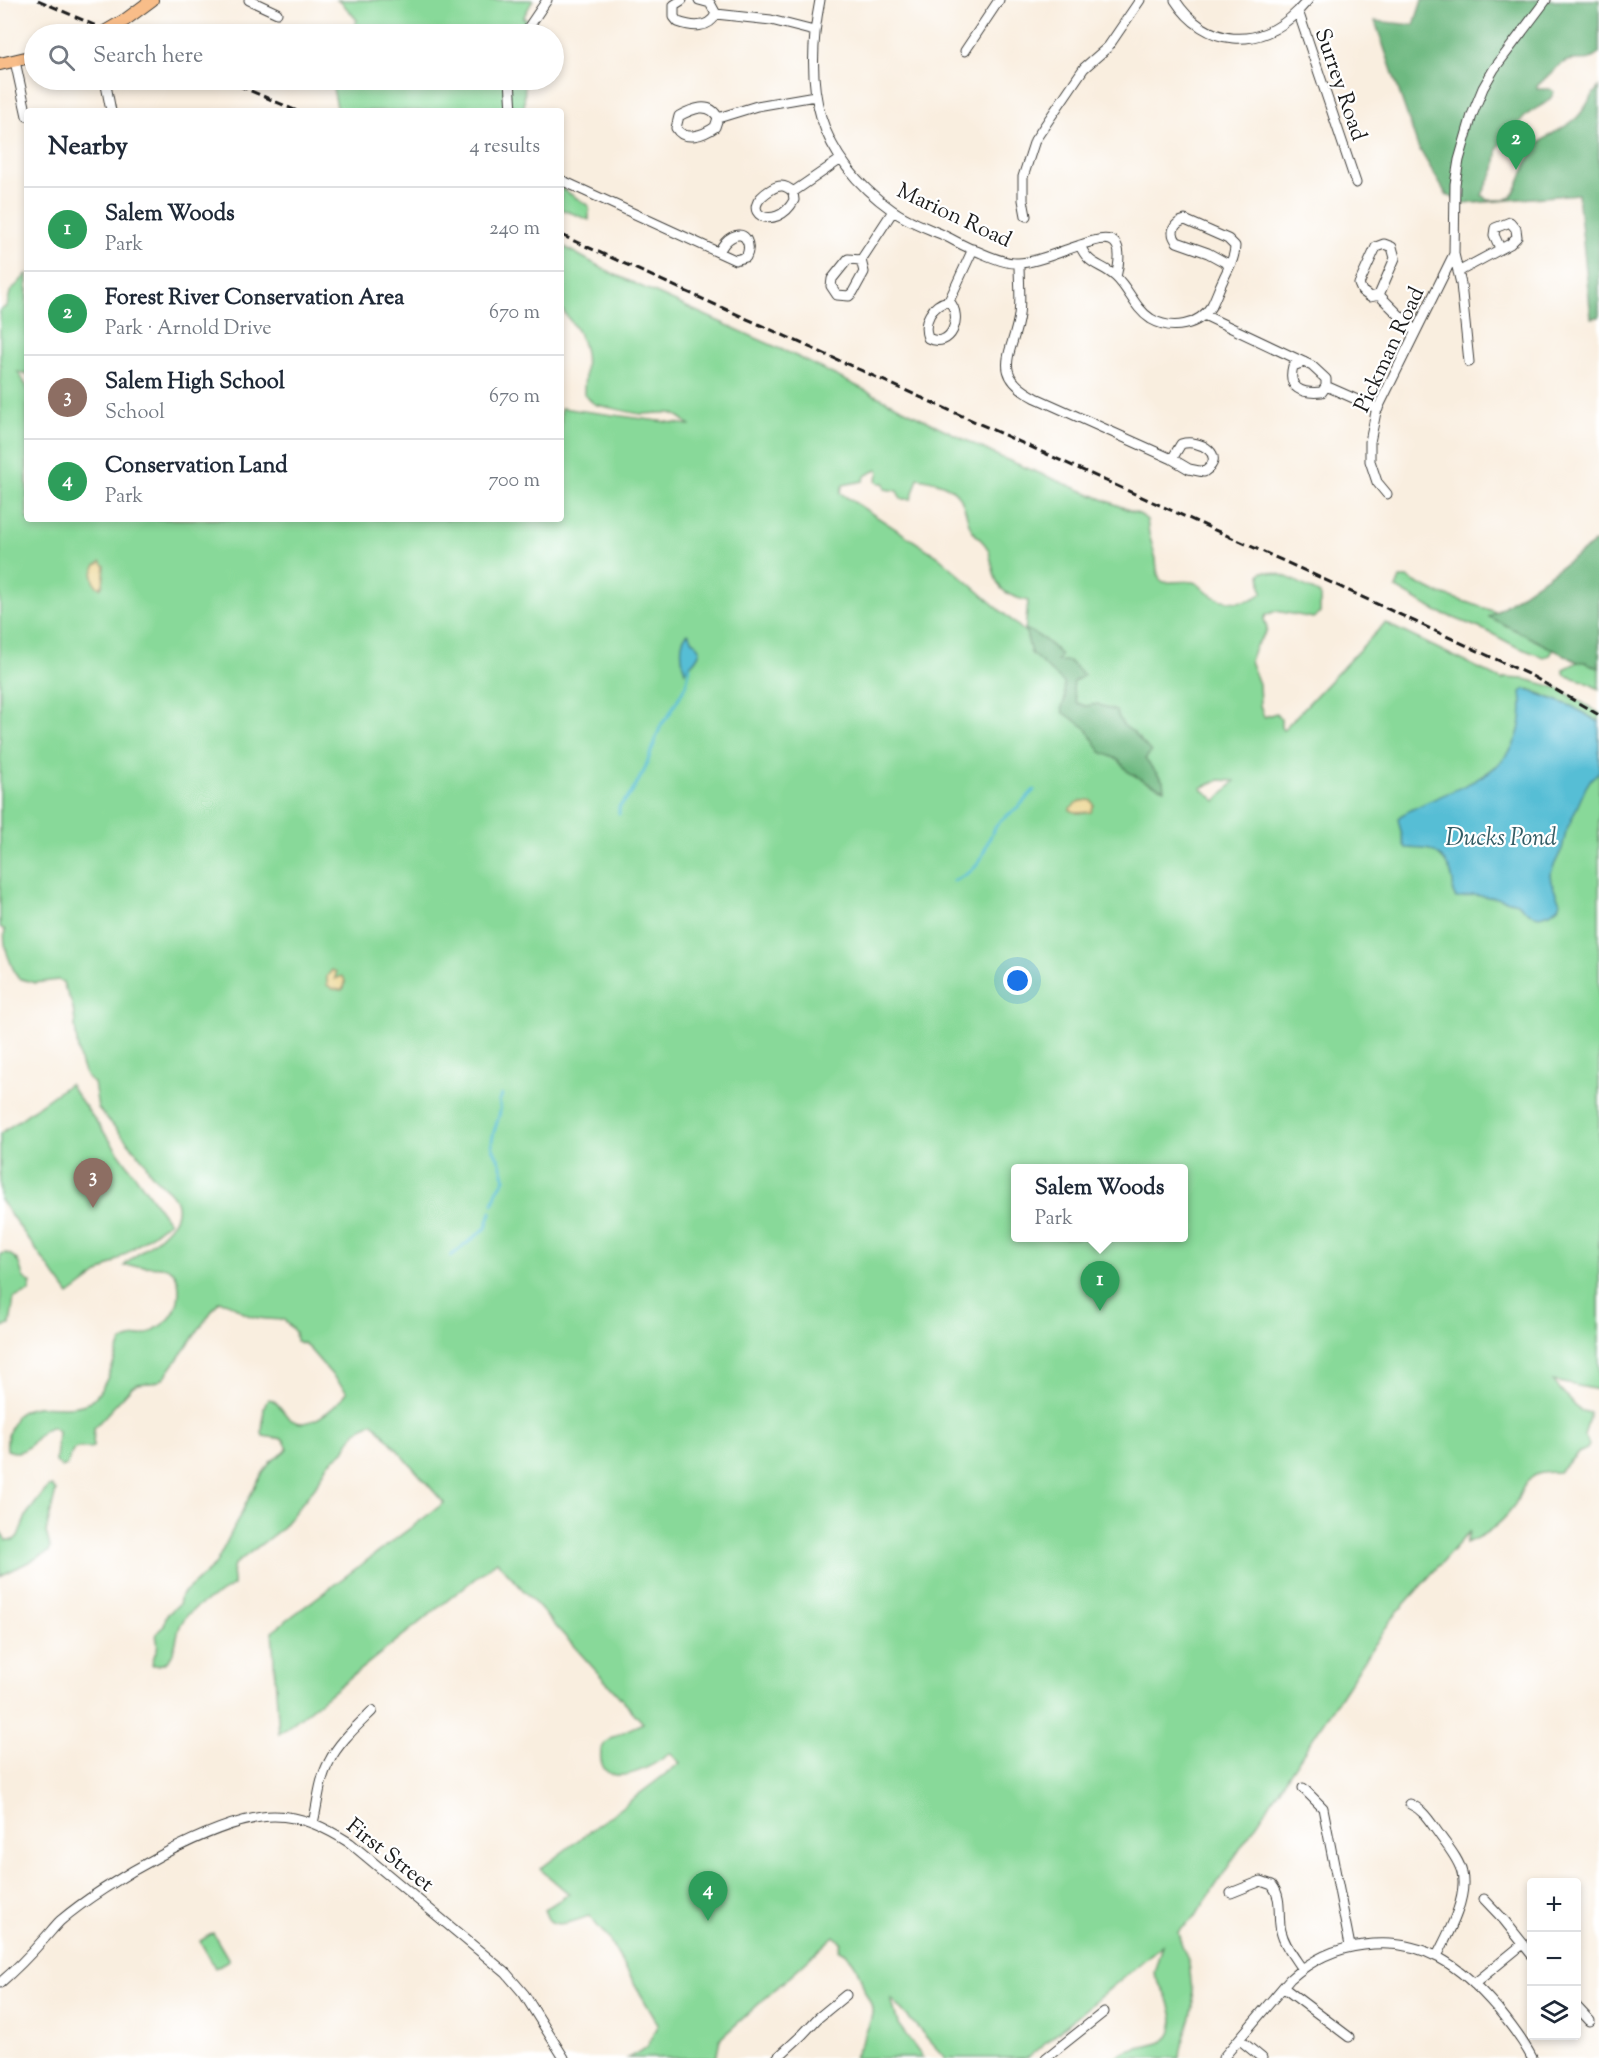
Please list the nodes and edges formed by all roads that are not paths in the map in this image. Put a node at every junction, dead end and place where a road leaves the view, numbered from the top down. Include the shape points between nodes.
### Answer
1 (152, 0) edge
2 (249, 0) edge
3 (547, 0) edge
4 (682, 0) edge
5 (699, 0) edge
6 (820, 0) edge
7 (999, 0) edge
8 (1140, 0) edge
9 (1175, 0) edge
10 (1308, 0) edge
11 (1546, 0) edge
12 (1298, 11) junction
13 (277, 13) dead end
14 (717, 14) junction
15 (116, 24) edge
16 (531, 24) edge
17 (814, 31) junction
18 (965, 51) dead end
19 (24, 58) edge
20 (15, 60) junction
21 (0, 64) edge
22 (107, 90) edge
23 (511, 90) edge
24 (815, 96) junction
25 (25, 108) edge
26 (110, 108) edge
27 (512, 108) edge
28 (718, 118) dead end
29 (841, 159) junction
30 (564, 181) edge
31 (1356, 183) dead end
32 (793, 192) dead end
33 (893, 211) junction
34 (1026, 216) dead end
35 (1080, 245) junction
36 (1500, 248) dead end
37 (973, 249) junction
38 (719, 252) dead end
39 (1454, 254) junction
40 (861, 260) dead end
41 (1019, 264) junction
42 (1230, 265) junction
43 (1458, 272) junction
44 (1116, 277) junction
45 (1379, 295) junction
46 (949, 301) dead end
47 (1204, 315) junction
48 (1415, 331) junction
49 (1304, 362) junction
50 (1469, 362) dead end
51 (1326, 386) junction
52 (1378, 409) junction
53 (1172, 459) dead end
54 (1387, 494) dead end
55 (372, 1711) dead end
56 (1303, 1788) dead end
57 (1410, 1804) dead end
58 (314, 1823) junction
59 (1231, 1893) dead end
60 (1484, 1899) dead end
61 (1522, 1944) junction
62 (1350, 1946) junction
63 (1527, 1949) edge
64 (1437, 1956) junction
65 (1302, 1969) junction
66 (0, 1983) edge
67 (1474, 1984) junction
68 (1284, 1988) junction
69 (846, 1995) dead end
70 (1581, 2011) edge
71 (1104, 2012) dead end
72 (1590, 2021) dead end
73 (1349, 2037) dead end
74 (1240, 2040) junction
75 (564, 2058) edge
76 (777, 2058) edge
77 (1046, 2058) edge
78 (1223, 2058) edge
79 (1262, 2058) edge
80 (1532, 2058) edge

1 - 15 main road, bridge
2 - 13 street
3 - 16 street
4 - 14 street via 673,12 678,22 708,24
5 - 14 street via 710,3
6 - 17 street, Marion Road
7 - 18 street
8 - 34 street via 1108,46 1084,69 1035,140 1023,177
9 - 12 street via 1190,20 1202,28 1239,38 1268,33
10 - 12 street, Surrey Road
11 - 39 street, Pickman Road via 1494,69 1472,115 1455,184
12 - 31 street, Surrey Road
14 - 17 street via 771,20
17 - 24 street, Marion Road
19 - 20 main road
20 - 21 main road
20 - 25 street
22 - 26 street
23 - 27 street
24 - 28 street via 757,106
24 - 29 street, Marion Road
29 - 32 street
29 - 33 street, Marion Road via 867,190
30 - 38 street
33 - 37 street, Marion Road
33 - 40 street
35 - 41 street
35 - 44 street via 1084,256
35 - 44 street via 1096,239 1113,242 1119,248
36 - 43 street
37 - 41 street, Marion Road
37 - 46 street
39 - 43 street, Pickman Road
39 - 48 street, Pickman Road
41 - 53 street via 1019,313 1007,357 1011,379 1041,400
42 - 42 street via 1234,246 1228,240 1185,220 1174,227 1177,242
42 - 47 street
43 - 50 street, Pickman Road
44 - 47 street via 1143,312 1159,323 1178,326
45 - 45 street via 1395,258 1392,247 1384,244 1376,247 1359,284 1370,297
45 - 48 street
47 - 49 street
48 - 52 street, Pickman Road
49 - 51 street via 1326,379
49 - 51 street via 1293,366 1292,382 1306,392 1322,392
51 - 52 street
52 - 54 street, Pickman Road via 1370,461 1377,482
55 - 58 street via 328,1763
56 - 62 street via 1323,1808
57 - 64 street via 1428,1818 1462,1872 1461,1898
58 - 66 street, First Street via 264,1817 204,1834 94,1894 59,1922
58 - 75 street, First Street via 350,1843 506,1973 524,1994
59 - 65 street via 1261,1881 1272,1885 1279,1898 1283,1938
60 - 61 street
61 - 63 street
61 - 67 street
62 - 64 street via 1399,1943
62 - 65 street via 1326,1954
64 - 67 street
65 - 68 street
67 - 80 street via 1508,2022
68 - 73 street
68 - 74 street
69 - 76 street
70 - 72 street
71 - 77 street
74 - 78 street
74 - 79 street

